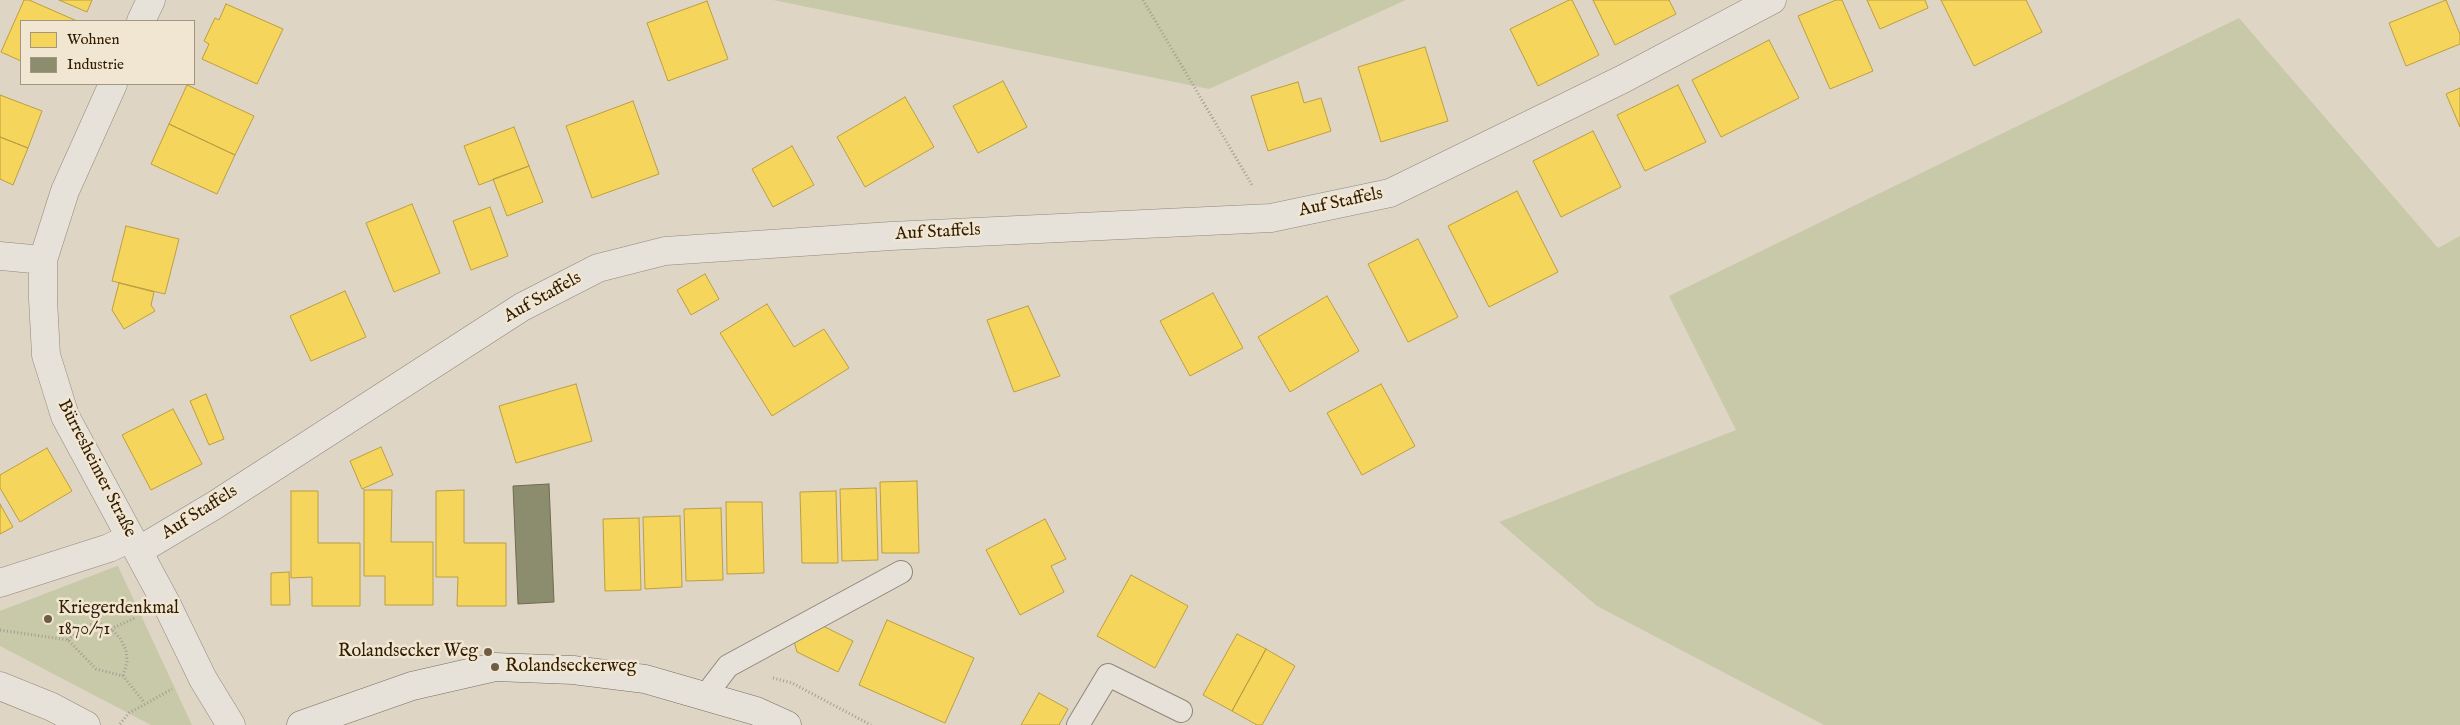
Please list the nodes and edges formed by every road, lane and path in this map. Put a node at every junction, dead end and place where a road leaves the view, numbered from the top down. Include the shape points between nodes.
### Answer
1 (151, 0) edge
2 (1143, 0) edge
3 (1772, 0) edge
4 (141, 20) edge
5 (113, 85) edge
6 (1271, 218) junction
7 (0, 256) edge
8 (43, 260) junction
9 (134, 544) junction
10 (901, 572) dead end
11 (0, 583) edge
12 (0, 630) edge
13 (68, 640) junction
14 (728, 666) junction
15 (123, 676) junction
16 (0, 686) edge
17 (167, 691) dead end
18 (704, 696) junction
19 (144, 702) junction
20 (1181, 711) dead end
21 (86, 725) edge
22 (119, 725) edge
23 (231, 725) edge
24 (301, 725) edge
25 (787, 725) edge
26 (871, 725) edge
27 (1078, 725) edge

1 - 4 street
2 - 6 path
3 - 6 street, Auf Staffels via 1623,79 1390,193
5 - 8 street, Bürresheimer Straße via 65,191
6 - 9 street, Auf Staffels via 891,236 665,251 598,268 522,307 215,505
7 - 8 street
8 - 9 street, Bürresheimer Straße via 46,355 62,407
9 - 11 street, Auf Staffels via 109,548
9 - 23 street, Bürresheimer Straße
10 - 14 lane
12 - 13 path
13 - 15 path via 96,669
13 - 15 path via 83,626 99,623 111,629 126,650
14 - 18 lane
14 - 26 path via 792,683
15 - 19 path
16 - 21 street
17 - 19 path
18 - 24 street via 645,679 573,670 495,667 412,686
18 - 25 street via 756,711
19 - 22 path
20 - 27 lane via 1108,675

